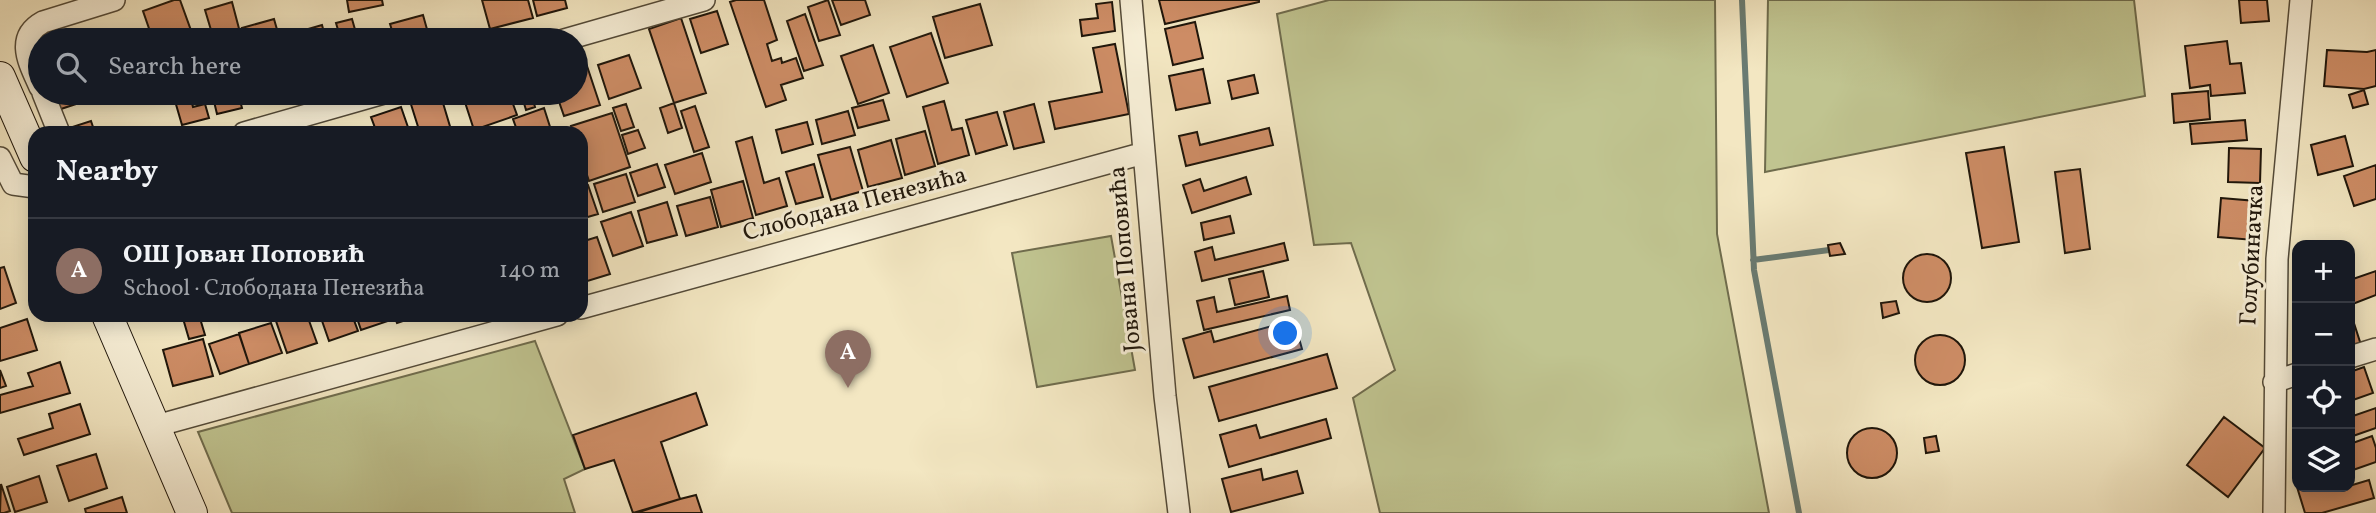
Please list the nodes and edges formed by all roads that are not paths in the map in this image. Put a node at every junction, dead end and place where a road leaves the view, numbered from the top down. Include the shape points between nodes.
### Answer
1 (114, 0) edge
2 (704, 0) edge
3 (1131, 0) edge
4 (2301, 0) edge
5 (33, 28) edge
6 (588, 33) edge
7 (28, 37) edge
8 (28, 59) edge
9 (0, 77) edge
10 (48, 105) edge
11 (342, 105) edge
12 (56, 126) edge
13 (268, 126) edge
14 (28, 141) edge
15 (1144, 153) junction
16 (0, 158) edge
17 (28, 186) edge
18 (588, 307) edge
19 (110, 322) edge
20 (532, 322) edge
21 (2376, 349) edge
22 (2355, 355) edge
23 (2292, 376) edge
24 (2274, 382) junction
25 (156, 426) junction
26 (192, 513) edge
27 (1178, 513) edge
28 (2274, 513) edge

1 - 5 street
2 - 6 street
3 - 15 street, Јована Поповића
4 - 24 street, Голубиначка via 2277,259
7 - 8 street
9 - 14 main road
10 - 12 street
11 - 13 street
15 - 18 street, Слободана Пенезића
15 - 27 street, Јована Поповића
16 - 17 street via 13,184
19 - 25 main road
20 - 25 street
21 - 22 street
23 - 24 street
24 - 28 street, Голубиначка
25 - 26 main road

